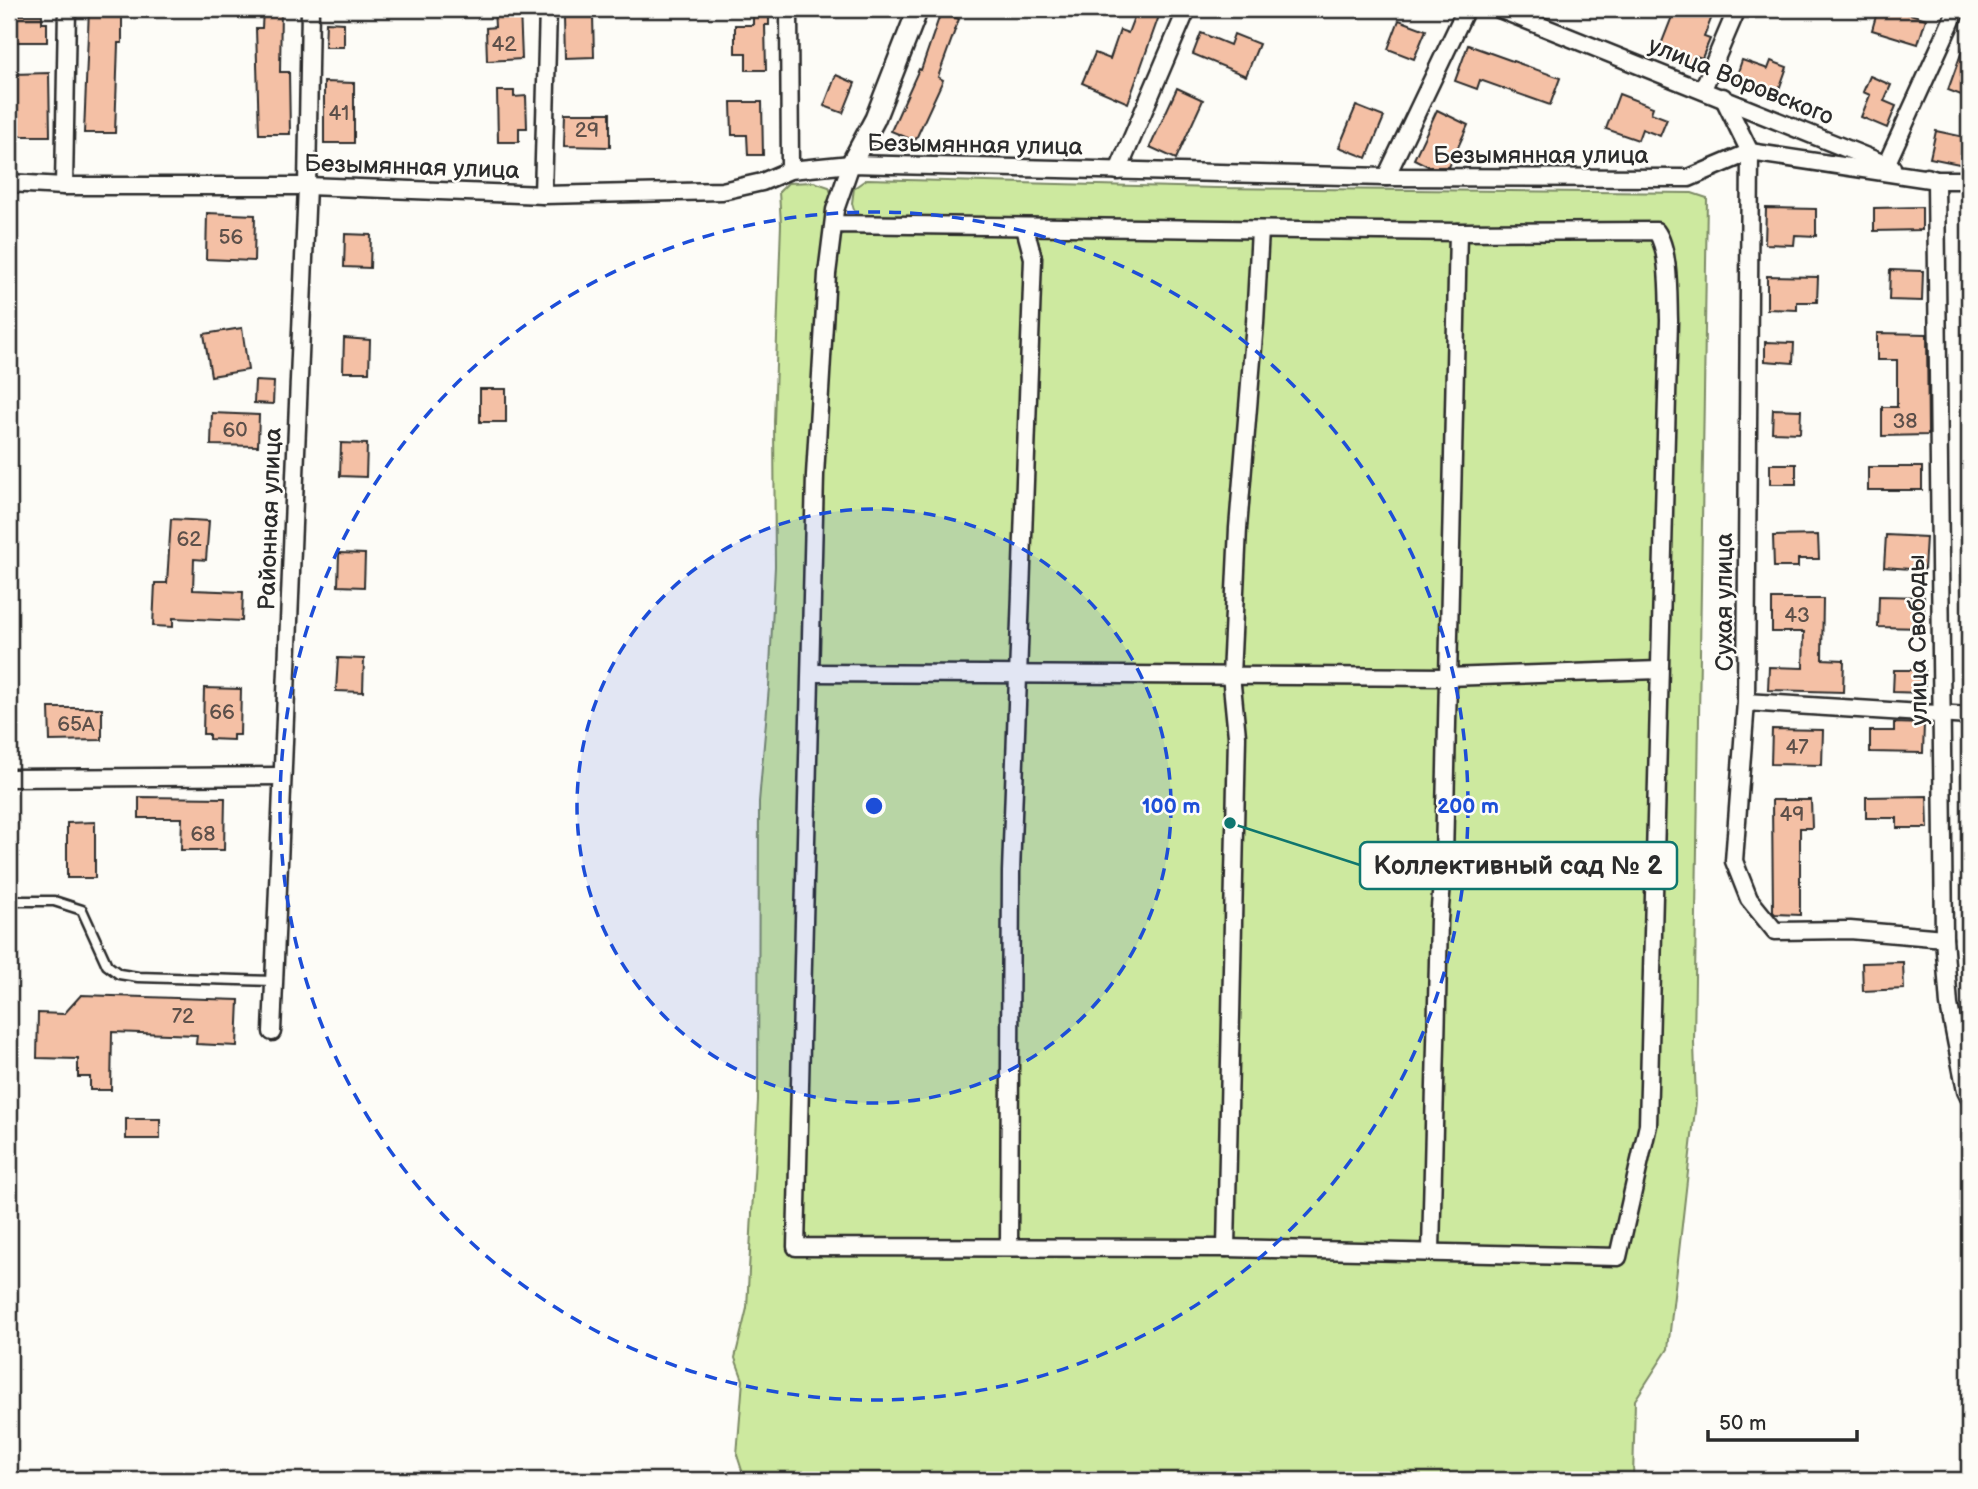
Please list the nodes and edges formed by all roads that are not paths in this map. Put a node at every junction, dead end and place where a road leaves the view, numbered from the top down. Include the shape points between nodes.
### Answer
1 (66, 9) edge
2 (310, 9) edge
3 (548, 9) edge
4 (789, 9) edge
5 (918, 9) edge
6 (1187, 9) edge
7 (1466, 9) edge
8 (1499, 9) edge
9 (1737, 9) edge
10 (1957, 9) edge
11 (1703, 89) junction
12 (1723, 97) junction
13 (1750, 152) junction
14 (851, 164) junction
15 (1886, 164) junction
16 (790, 170) junction
17 (1118, 171) junction
18 (1386, 177) junction
19 (1936, 180) junction
20 (1969, 180) edge
21 (9, 183) edge
22 (64, 186) junction
23 (307, 186) junction
24 (543, 195) junction
25 (834, 224) junction
26 (1024, 228) junction
27 (1260, 230) junction
28 (1458, 232) junction
29 (1659, 670) junction
30 (811, 673) junction
31 (1019, 676) junction
32 (1231, 676) junction
33 (1447, 677) junction
34 (1746, 702) junction
35 (1941, 716) junction
36 (1969, 716) edge
37 (282, 776) junction
38 (9, 778) edge
39 (9, 901) edge
40 (1944, 938) junction
41 (274, 981) junction
42 (272, 1032) dead end
43 (1969, 1097) edge
44 (1009, 1247) junction
45 (1226, 1248) junction
46 (1431, 1251) junction

1 - 22 street
2 - 23 street, Районная улица
3 - 24 street
4 - 16 street
5 - 14 street via 875,119
6 - 17 street
7 - 18 street
8 - 11 street, улица Воровского
9 - 11 street
10 - 15 street
11 - 12 street, улица Воровского
12 - 13 street, Сухая улица
12 - 15 street, улица Воровского
13 - 18 street, Безымянная улица via 1689,178
13 - 19 street
13 - 34 street, Сухая улица
14 - 16 street, Безымянная улица
14 - 17 street, Безымянная улица
14 - 25 street
15 - 19 street, улица Воровского
16 - 24 street, Безымянная улица via 722,191
17 - 18 street, Безымянная улица
19 - 20 street, улица Воровского
19 - 35 street, улица Свободы
21 - 22 street, Безымянная улица
22 - 23 street, Безымянная улица
23 - 24 street, Безымянная улица
23 - 37 street, Районная улица
25 - 26 street
25 - 30 street via 815,475
26 - 27 street
26 - 31 street via 1033,258
27 - 28 street
27 - 32 street
28 - 29 street via 1659,234 1666,261 1670,320
28 - 33 street
29 - 33 street
29 - 46 street via 1648,1125 1618,1257
30 - 31 street
30 - 44 street via 796,1247
31 - 32 street
31 - 44 street via 1011,872
32 - 33 street
32 - 45 street via 1237,736
33 - 46 street
34 - 35 street
34 - 40 street, Сухая улица via 1734,861 1749,899 1775,931 1850,930
35 - 36 street
35 - 40 street, улица Свободы
37 - 38 street
37 - 41 street, Районная улица
39 - 41 lane via 54,901 82,910 107,965 119,974
40 - 43 street, улица Свободы via 1949,1006
41 - 42 street, Районная улица
44 - 45 street
45 - 46 street

